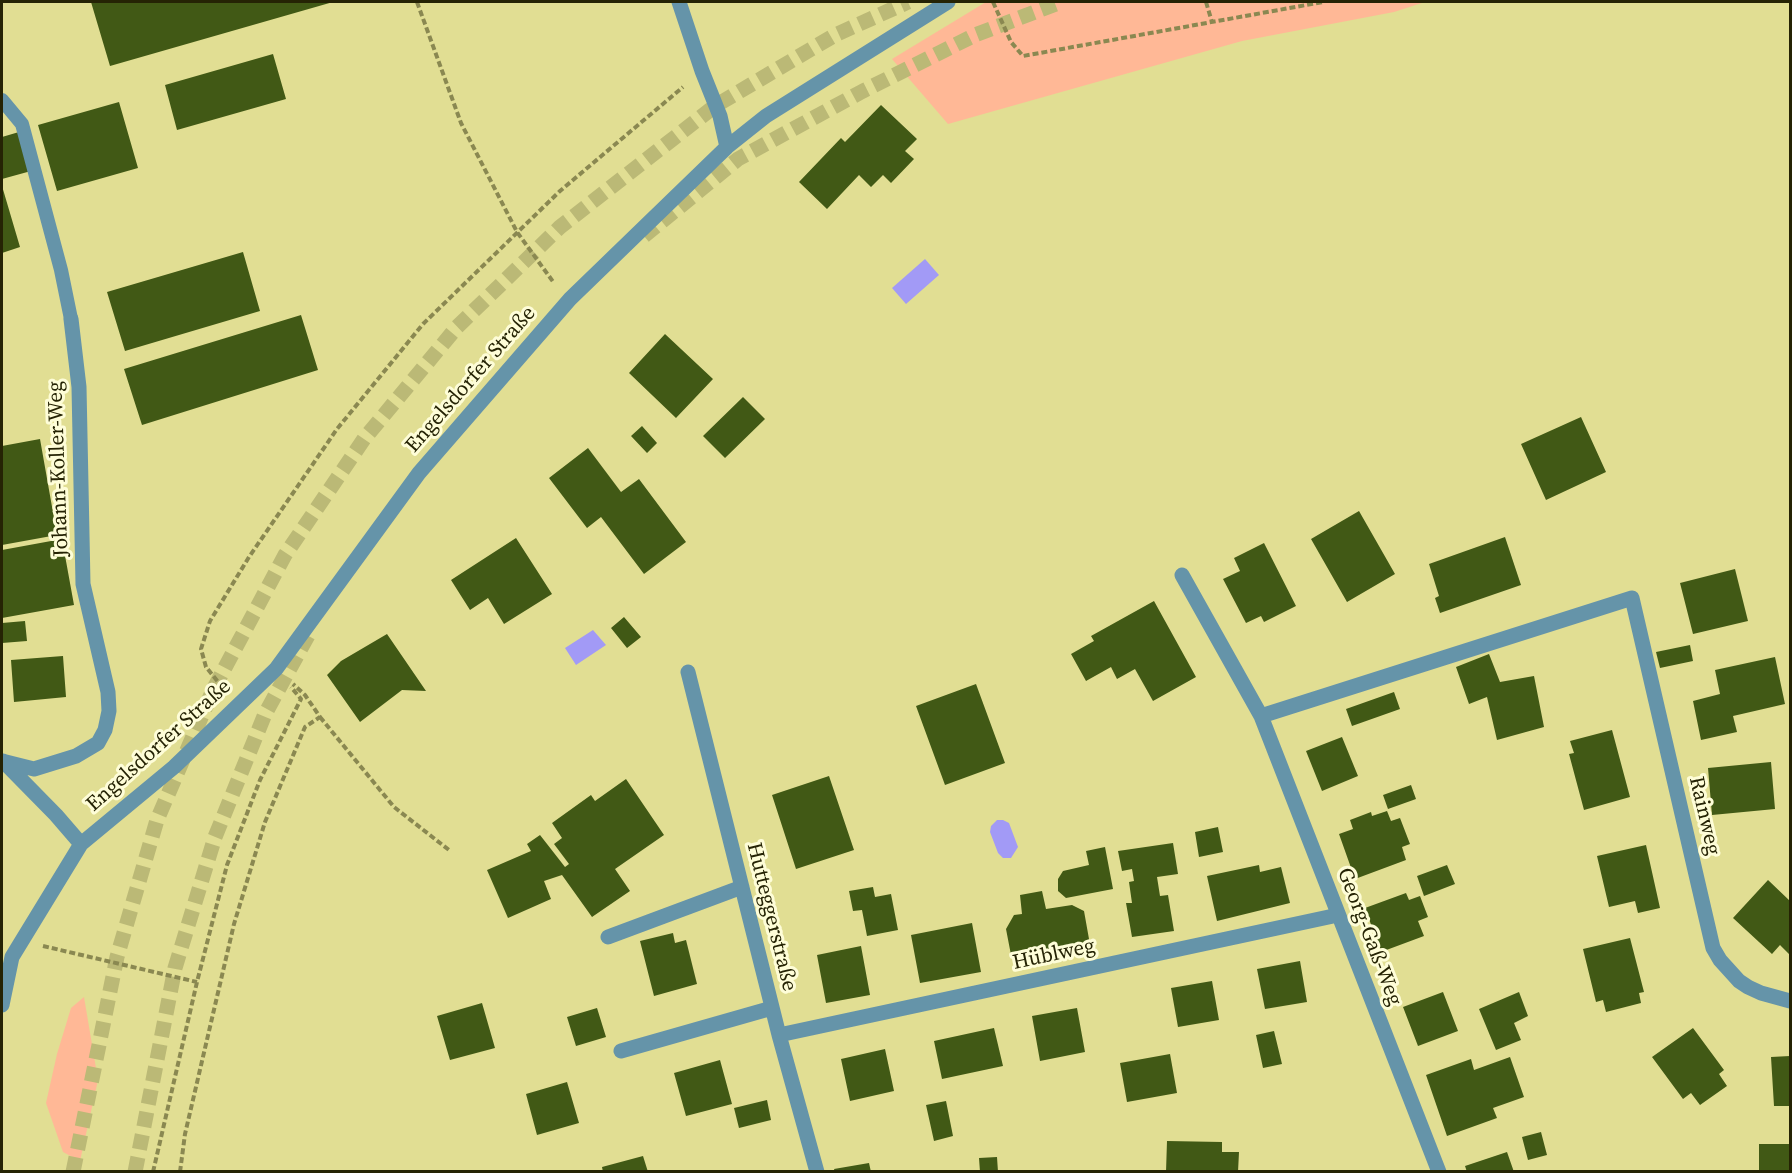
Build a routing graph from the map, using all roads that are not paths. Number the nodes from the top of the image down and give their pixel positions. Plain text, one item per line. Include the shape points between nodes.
1 (679, 2) edge
2 (948, 2) edge
3 (2, 100) edge
4 (727, 147) junction
5 (71, 319) joint
6 (1182, 575) dead end
7 (688, 672) dead end
8 (1261, 716) junction
9 (2, 761) edge
10 (81, 844) junction
11 (742, 887) junction
12 (1338, 915) junction
13 (608, 937) dead end
14 (1791, 1002) edge
15 (2, 1005) edge
16 (772, 1008) junction
17 (779, 1035) junction
18 (621, 1052) dead end
19 (817, 1172) edge
20 (1439, 1172) edge

1 - 4 street via 720,116
2 - 4 street, Engelsdorfer Straße via 766,116
3 - 5 lane, Johann-Koller-Weg via 22,124
4 - 10 street, Engelsdorfer Straße via 570,298 418,472 280,674 236,705 174,767
5 - 9 street, Johann-Koller-Weg via 79,387 83,584 109,711 98,742 76,756 34,769
6 - 8 street, Georg-Gaß-Weg
7 - 11 street, Hutteggerstraße
8 - 12 street, Georg-Gaß-Weg
8 - 14 street, Rainweg via 1632,598 1713,948 1739,981
9 - 10 street
10 - 15 street, Engelsdorfer Straße via 12,957
11 - 13 street
11 - 16 street, Hutteggerstraße
12 - 17 street, Hüblweg
12 - 20 street, Georg-Gaß-Weg
16 - 17 street, Hutteggerstraße
16 - 18 street
17 - 19 street, Hutteggerstraße

